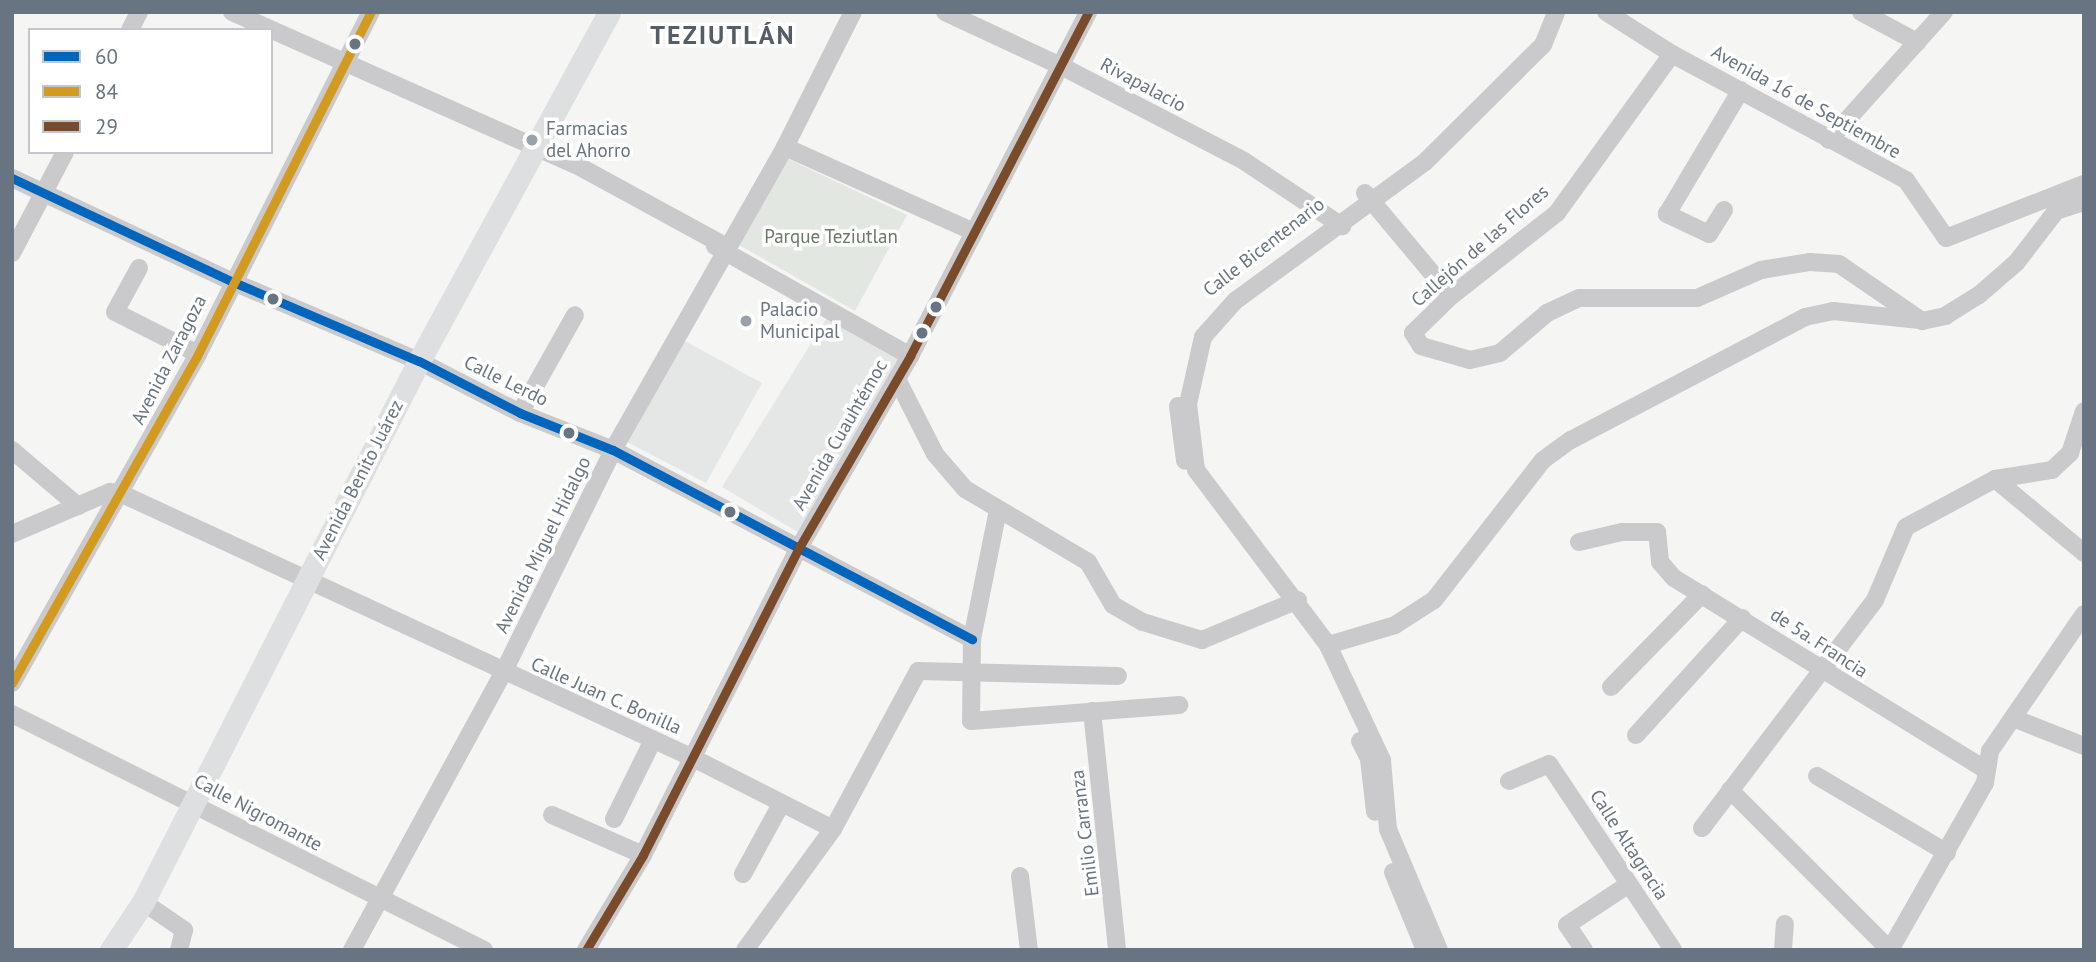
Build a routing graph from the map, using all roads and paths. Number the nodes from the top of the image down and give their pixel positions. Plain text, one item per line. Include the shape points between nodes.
1 (139, 12) edge
2 (232, 12) edge
3 (371, 12) edge
4 (609, 12) edge
5 (853, 12) edge
6 (945, 12) edge
7 (1088, 12) edge
8 (1554, 12) edge
9 (1606, 12) edge
10 (1861, 12) edge
11 (1944, 12) edge
12 (131, 28) edge
13 (268, 28) edge
14 (273, 30) edge
15 (1917, 42) junction
16 (1672, 54) junction
17 (345, 62) junction
18 (1061, 66) junction
19 (1741, 90) junction
20 (1829, 140) junction
21 (785, 147) junction
22 (537, 151) junction
23 (64, 154) edge
24 (12, 178) edge
25 (2084, 184) edge
26 (43, 194) junction
27 (1368, 196) junction
28 (2084, 202) edge
29 (1724, 210) dead end
30 (1338, 223) junction
31 (974, 232) junction
32 (725, 248) junction
33 (12, 253) edge
34 (139, 268) dead end
35 (232, 281) junction
36 (1451, 296) junction
37 (575, 315) dead end
38 (1922, 321) junction
39 (198, 354) junction
40 (910, 356) junction
41 (419, 361) junction
42 (897, 379) junction
43 (2084, 411) edge
44 (520, 413) junction
45 (12, 450) edge
46 (613, 450) junction
47 (1995, 479) junction
48 (116, 493) junction
49 (78, 506) junction
50 (998, 510) junction
51 (12, 534) edge
52 (1579, 542) dead end
53 (800, 546) junction
54 (2084, 553) edge
55 (307, 579) junction
56 (1702, 594) junction
57 (1293, 603) junction
58 (2084, 614) edge
59 (1742, 618) junction
60 (972, 639) junction
61 (1328, 645) junction
62 (1820, 671) junction
63 (503, 673) junction
64 (971, 676) junction
65 (1118, 676) dead end
66 (12, 683) edge
67 (1611, 687) dead end
68 (1179, 705) dead end
69 (1091, 711) junction
70 (12, 714) edge
71 (2013, 718) junction
72 (1636, 735) dead end
73 (653, 740) junction
74 (2084, 746) edge
75 (694, 758) junction
76 (1986, 770) junction
77 (1817, 776) dead end
78 (1509, 781) dead end
79 (1730, 790) junction
80 (191, 800) junction
81 (781, 804) junction
82 (552, 815) dead end
83 (614, 820) dead end
84 (1702, 828) dead end
85 (833, 829) junction
86 (1947, 853) junction
87 (643, 855) junction
88 (743, 874) dead end
89 (1020, 876) dead end
90 (1629, 884) junction
91 (379, 900) junction
92 (143, 902) junction
93 (1785, 925) dead end
94 (744, 948) edge
95 (111, 950) edge
96 (179, 950) edge
97 (352, 950) edge
98 (484, 950) edge
99 (586, 950) edge
100 (1029, 950) edge
101 (1117, 950) edge
102 (1425, 950) edge
103 (1438, 950) edge
104 (1584, 950) edge
105 (1673, 950) edge
106 (1783, 950) edge
107 (1891, 950) edge

1 - 12 street
2 - 13 street
3 - 17 street, Avenida Zaragoza
4 - 22 main road, Avenida Benito Juárez
5 - 21 street, Avenida Miguel Hidalgo
6 - 18 street, Rivapalacio
7 - 18 street, Avenida Cuauhtémoc
8 - 27 street, Calle Bicentenario via 1543,45 1502,89 1425,162
9 - 16 street, Avenida 16 de Septiembre
10 - 15 street
11 - 15 street
14 - 17 street
15 - 20 street
16 - 19 street, Avenida 16 de Septiembre
16 - 36 street, Callejón de las Flores via 1557,213
17 - 22 street
17 - 35 street, Avenida Zaragoza
18 - 30 street, Rivapalacio via 1244,162
18 - 31 street, Avenida Cuauhtémoc
19 - 20 street, Avenida 16 de Septiembre
19 - 29 street via 1667,214 1709,234
20 - 25 street, Avenida 16 de Septiembre via 1906,180 1946,238
21 - 31 street
21 - 32 street, Avenida Miguel Hidalgo
22 - 32 street
22 - 41 main road, Avenida Benito Juárez
23 - 26 street
24 - 26 street, Calle Lerdo
26 - 33 street
26 - 35 street, Calle Lerdo
27 - 30 street, Calle Bicentenario
27 - 36 street
28 - 38 street via 2056,211 2016,263 1979,295 1945,316
30 - 57 street, Calle Bicentenario via 1214,308 1191,345 1178,392 1178,432 1188,473
31 - 40 street, Avenida Cuauhtémoc
32 - 40 street
32 - 46 street, Avenida Miguel Hidalgo
34 - 39 street via 115,312
35 - 39 street, Avenida Zaragoza
35 - 41 street, Calle Lerdo
36 - 38 street, Callejón de las Flores via 1413,333 1421,346 1470,360 1500,353 1547,313 1579,298 1697,298 1761,270 1810,262 1839,264
37 - 44 street
38 - 61 street via 1833,311 1805,317 1571,440 1543,460 1434,600 1395,625
39 - 48 street, Avenida Zaragoza
40 - 42 street, Avenida Cuauhtémoc
41 - 44 street, Calle Lerdo
41 - 55 main road, Avenida Benito Juárez
42 - 50 street via 935,454 965,489
42 - 53 street, Avenida Cuauhtémoc
43 - 47 street via 2070,453 2052,470
44 - 46 street, Calle Lerdo
45 - 49 street
46 - 53 street, Calle Lerdo
46 - 63 street, Avenida Miguel Hidalgo
47 - 54 street
47 - 62 street via 1906,527 1875,600
48 - 49 street
48 - 55 street, Calle Juan C. Bonilla
48 - 66 street, Avenida Zaragoza
49 - 51 street
50 - 57 street via 1088,562 1113,604 1143,622 1202,640
50 - 60 street
52 - 56 street, de 5a. Francia via 1622,532 1657,532 1660,562 1674,578
53 - 60 street, Calle Lerdo
53 - 75 street, Avenida Cuauhtémoc
55 - 63 street, Calle Juan C. Bonilla
55 - 80 main road, Avenida Benito Juárez
56 - 59 street, de 5a. Francia
56 - 67 street
57 - 61 street
57 - 102 street via 1325,659 1369,758 1377,834
58 - 71 street
59 - 62 street, de 5a. Francia
59 - 72 street
60 - 64 street
61 - 103 street via 1382,760 1388,829
62 - 76 street, de 5a. Francia
62 - 79 street
63 - 73 street, Calle Juan C. Bonilla
63 - 91 street, Avenida Miguel Hidalgo
64 - 65 street
64 - 69 street via 971,721
64 - 85 street via 918,671
68 - 69 street
69 - 101 street, Emilio Carranza
70 - 80 street, Calle Nigromante
71 - 74 street
71 - 76 street via 1990,751
73 - 75 street, Calle Juan C. Bonilla
73 - 83 street
75 - 81 street, Calle Juan C. Bonilla
75 - 87 street, Avenida Cuauhtémoc
76 - 86 street via 1985,783
77 - 86 street
78 - 90 street, Calle Altagracia via 1549,764
79 - 84 street
79 - 107 street
80 - 91 street, Calle Nigromante
80 - 92 main road, Avenida Benito Juárez
81 - 85 street, Calle Juan C. Bonilla
81 - 88 street
82 - 87 street
85 - 94 street
86 - 107 street
87 - 99 street, Avenida Cuauhtémoc
89 - 100 street
90 - 104 street via 1567,925
90 - 105 street, Calle Altagracia
91 - 97 street, Avenida Miguel Hidalgo
91 - 98 street, Calle Nigromante
92 - 95 main road, Avenida Benito Juárez
92 - 96 street via 184,930
93 - 106 street

